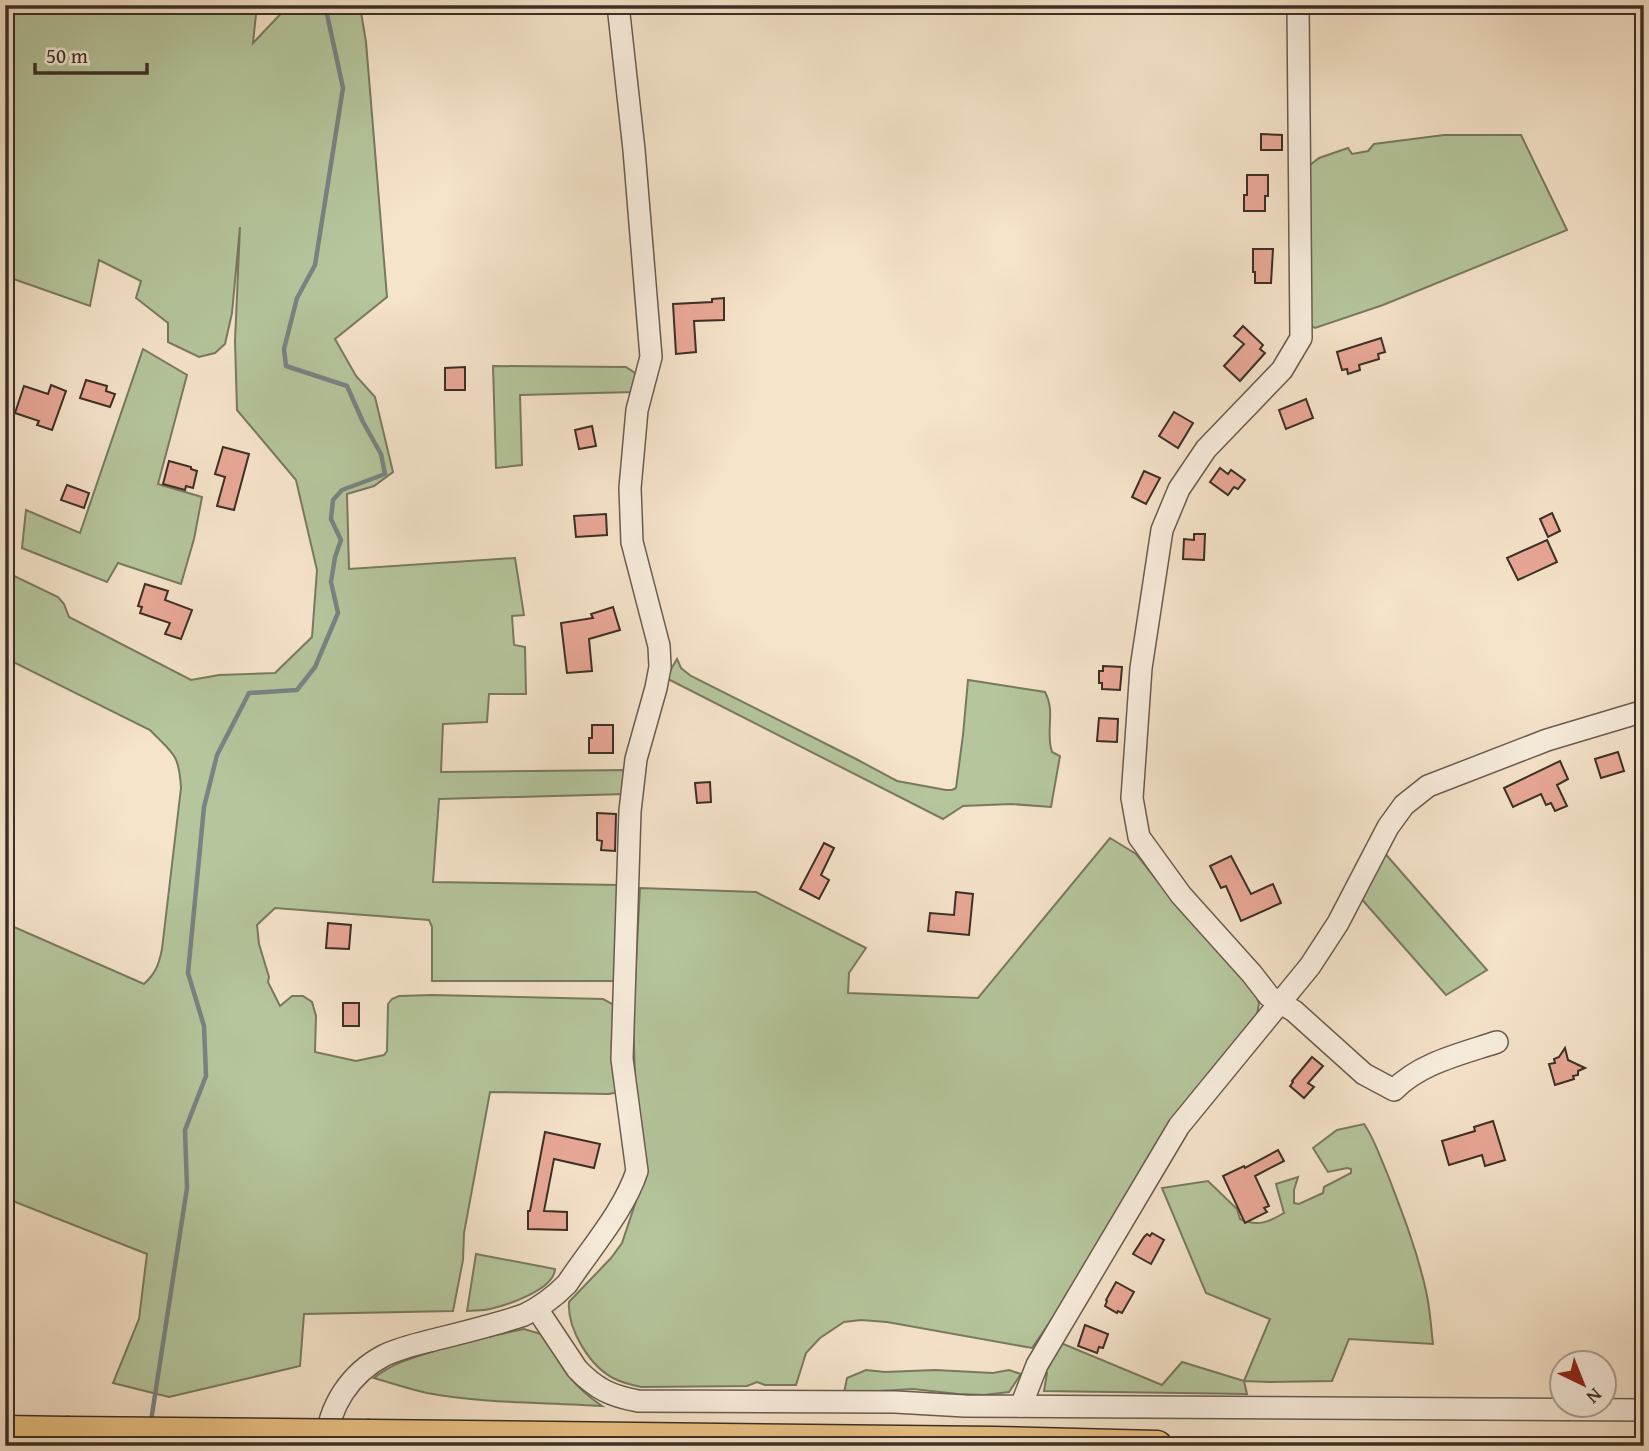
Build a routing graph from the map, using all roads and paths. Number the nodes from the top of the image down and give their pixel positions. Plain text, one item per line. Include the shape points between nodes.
1 (618, 5) edge
2 (1298, 5) edge
3 (1644, 711) edge
4 (1279, 1002) junction
5 (1497, 1042) dead end
6 (537, 1309) junction
7 (1021, 1406) junction
8 (1644, 1410) edge
9 (5, 1431) edge
10 (326, 1446) edge
11 (1157, 1446) edge

1 - 6 street via 651,356 637,410 630,488 632,542 659,646 660,667 636,759 631,811 622,1059 637,1171 611,1220 567,1284
2 - 4 street via 1301,338 1282,370 1206,449 1179,489 1162,530 1141,668 1132,798 1139,837 1181,895
3 - 4 street via 1547,740 1428,786 1404,805 1338,923
4 - 5 street via 1306,1020 1364,1074 1394,1090 1423,1069
4 - 7 street via 1179,1126 1037,1365
6 - 7 street via 577,1369 616,1397 638,1401
6 - 10 street via 398,1349 373,1362 341,1394
7 - 8 street
9 - 11 highway, bridge

